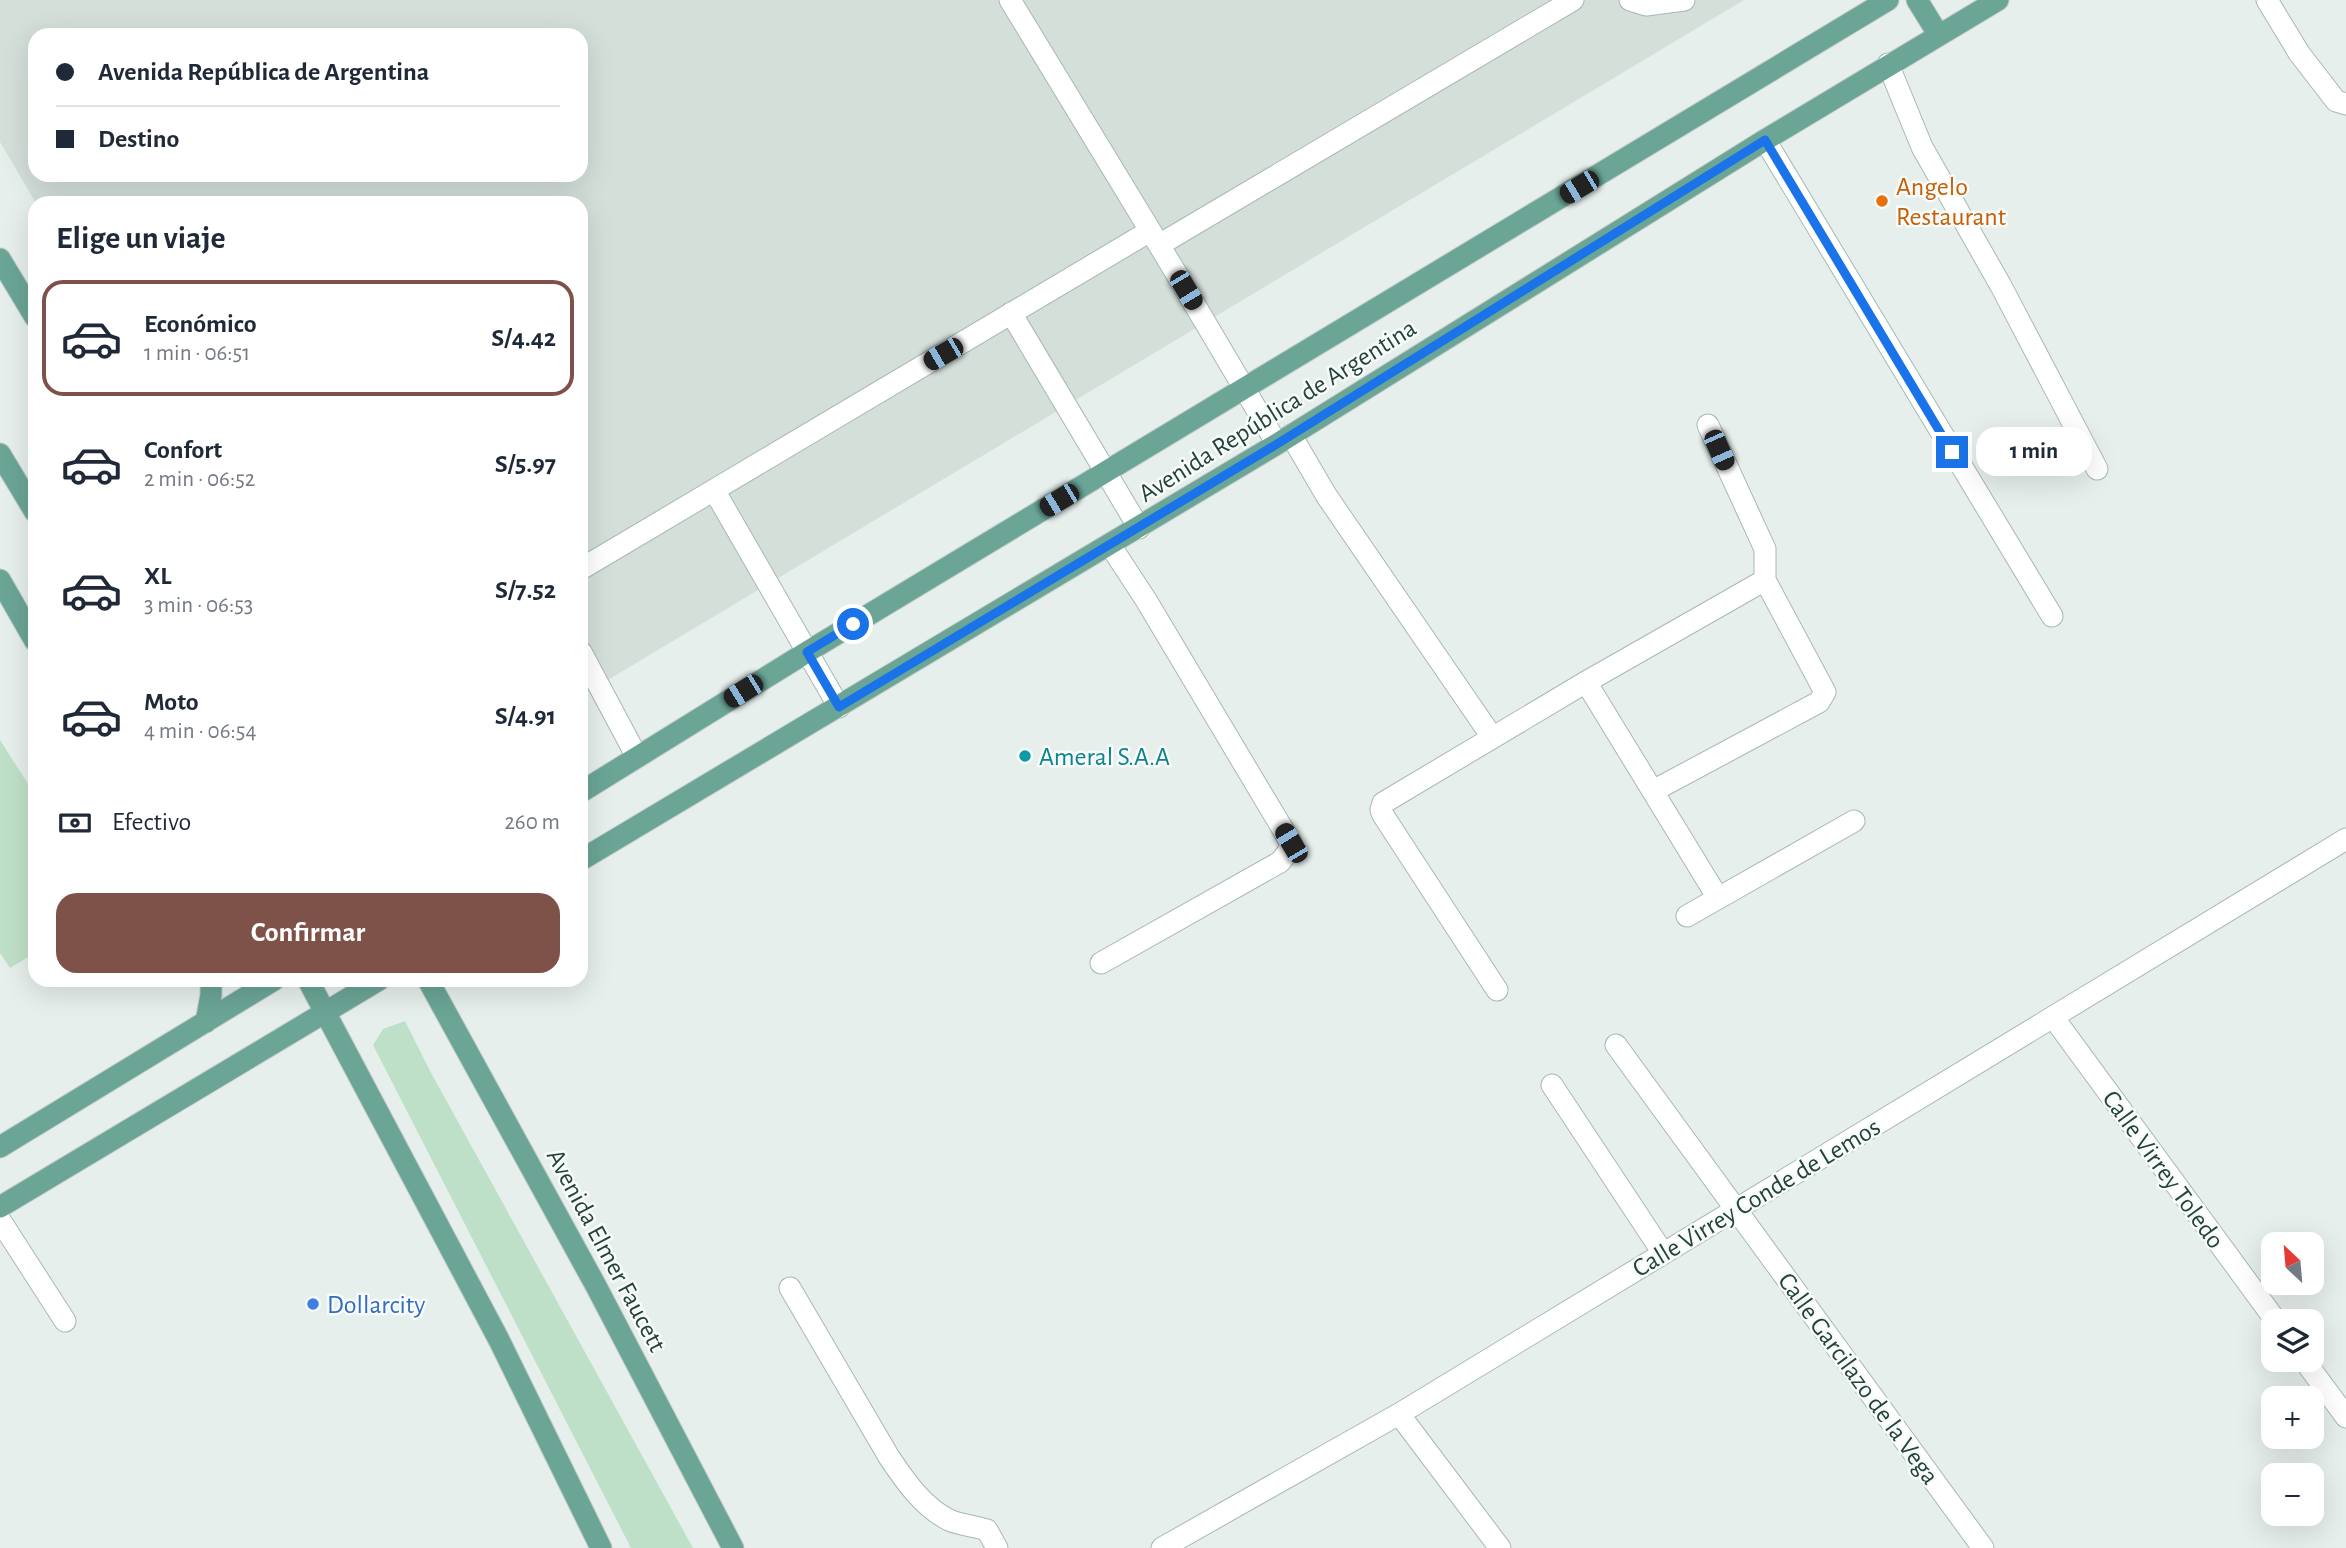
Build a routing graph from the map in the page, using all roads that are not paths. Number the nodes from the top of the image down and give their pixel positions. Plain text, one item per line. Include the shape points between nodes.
1 (1010, 0) edge
2 (1573, 0) edge
3 (1630, 0) edge
4 (1684, 0) edge
5 (1888, 0) edge
6 (1917, 0) edge
7 (1998, 0) edge
8 (2267, 0) edge
9 (1861, 7) edge
10 (1938, 34) junction
11 (1888, 64) junction
12 (2346, 104) edge
13 (1765, 140) junction
14 (1155, 238) junction
15 (0, 259) edge
16 (28, 305) edge
17 (1011, 313) junction
18 (1244, 388) junction
19 (1708, 425) dead end
20 (1284, 440) junction
21 (0, 454) edge
22 (2097, 469) dead end
23 (1105, 472) junction
24 (714, 490) junction
25 (28, 500) edge
26 (1139, 528) junction
27 (1110, 545) junction
28 (588, 565) edge
29 (0, 580) edge
30 (1765, 580) junction
31 (2052, 616) dead end
32 (28, 629) edge
33 (807, 652) junction
34 (588, 666) edge
35 (1586, 682) junction
36 (839, 707) junction
37 (1492, 737) junction
38 (636, 757) junction
39 (588, 788) edge
40 (1653, 791) junction
41 (1854, 821) dead end
42 (2345, 840) edge
43 (588, 856) edge
44 (1718, 898) junction
45 (1687, 916) dead end
46 (1101, 963) dead end
47 (211, 987) edge
48 (263, 987) edge
49 (311, 987) edge
50 (367, 987) edge
51 (432, 987) edge
52 (1497, 989) dead end
53 (325, 1012) junction
54 (2053, 1017) junction
55 (206, 1022) junction
56 (1616, 1045) dead end
57 (1552, 1085) dead end
58 (0, 1147) edge
59 (0, 1207) edge
60 (1735, 1209) junction
61 (0, 1220) edge
62 (1662, 1253) junction
63 (790, 1288) dead end
64 (2267, 1309) edge
65 (65, 1321) dead end
66 (2313, 1372) edge
67 (1399, 1414) junction
68 (2346, 1416) edge
69 (601, 1548) edge
70 (733, 1548) edge
71 (997, 1548) edge
72 (1162, 1548) edge
73 (1500, 1548) edge
74 (1983, 1548) edge

1 - 14 street
2 - 14 street
3 - 4 street via 1646,5
5 - 9 main road, Avenida República de Argentina
6 - 10 main road
7 - 10 main road, Avenida República de Argentina
8 - 12 street via 2336,102
9 - 18 main road, Avenida República de Argentina
10 - 11 main road, Avenida República de Argentina
11 - 13 main road, Avenida República de Argentina
11 - 22 street via 1922,147
13 - 20 main road, Avenida República de Argentina
13 - 31 street
14 - 17 street
14 - 18 street
15 - 16 main road
17 - 23 street
17 - 24 street
18 - 20 street
18 - 23 main road, Avenida República de Argentina
19 - 30 street via 1765,550
20 - 26 main road, Avenida República de Argentina
20 - 37 street
21 - 25 main road
23 - 26 street
23 - 33 main road, Avenida República de Argentina
24 - 28 street
24 - 33 street
26 - 27 main road, Avenida República de Argentina
27 - 36 main road, Avenida República de Argentina
27 - 46 street via 1291,843 1280,862
29 - 32 main road
30 - 35 street
30 - 40 street via 1824,697
33 - 36 street
33 - 38 main road, Avenida República de Argentina
34 - 38 street
35 - 37 street
35 - 40 street
36 - 43 main road, Avenida República de Argentina
37 - 52 street via 1383,803 1381,810
38 - 39 main road, Avenida República de Argentina
40 - 44 street
41 - 44 street
42 - 54 street, Calle Virrey Conde de Lemos
44 - 45 street
47 - 55 main road
48 - 55 main road
49 - 53 main road
50 - 53 main road
51 - 70 main road, Avenida Elmer Faucett
53 - 59 main road
53 - 69 main road via 499,1340
54 - 60 street, Calle Virrey Conde de Lemos
54 - 64 street, Calle Virrey Toledo
55 - 58 main road
56 - 60 street, Calle Garcilazo de la Vega
57 - 62 street
60 - 62 street, Calle Virrey Conde de Lemos
60 - 74 street, Calle Garcilazo de la Vega
61 - 65 street
62 - 67 street, Calle Virrey Conde de Lemos
63 - 71 street via 906,1483 950,1520 987,1530
66 - 68 street
67 - 72 street, Calle Virrey Conde de Lemos
67 - 73 street

